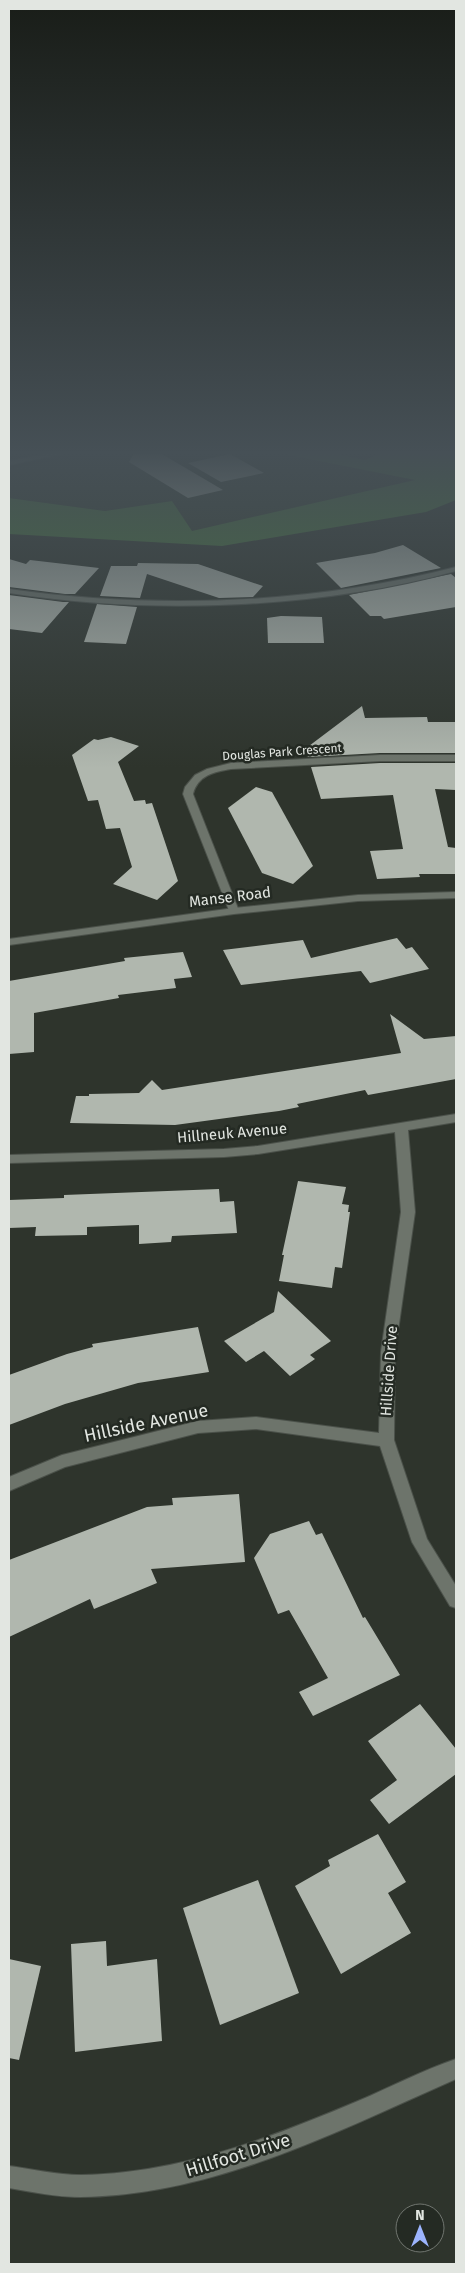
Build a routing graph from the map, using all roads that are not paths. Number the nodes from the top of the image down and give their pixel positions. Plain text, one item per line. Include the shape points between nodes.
1 (456, 569) edge
2 (9, 591) edge
3 (456, 758) edge
4 (456, 895) edge
5 (234, 911) junction
6 (9, 942) edge
7 (456, 1118) edge
8 (401, 1126) junction
9 (9, 1159) edge
10 (386, 1440) junction
11 (9, 1484) edge
12 (456, 1601) edge
13 (456, 2069) edge
14 (9, 2177) edge

1 - 2 street via 367,588 242,600 141,604
3 - 5 street, Douglas Park Crescent via 380,758 231,766 196,776 188,794
4 - 5 street, Manse Road via 367,897
5 - 6 street, Manse Road
7 - 8 street, Hillneuk Avenue
8 - 9 street, Hillneuk Avenue via 224,1153
8 - 10 street, Hillside Drive via 408,1212 388,1352
10 - 11 street, Hillside Avenue via 256,1423 198,1427 62,1461
10 - 12 street, Hillside Drive via 420,1542
13 - 14 street, Hillfoot Drive via 273,2148 147,2181 79,2186

